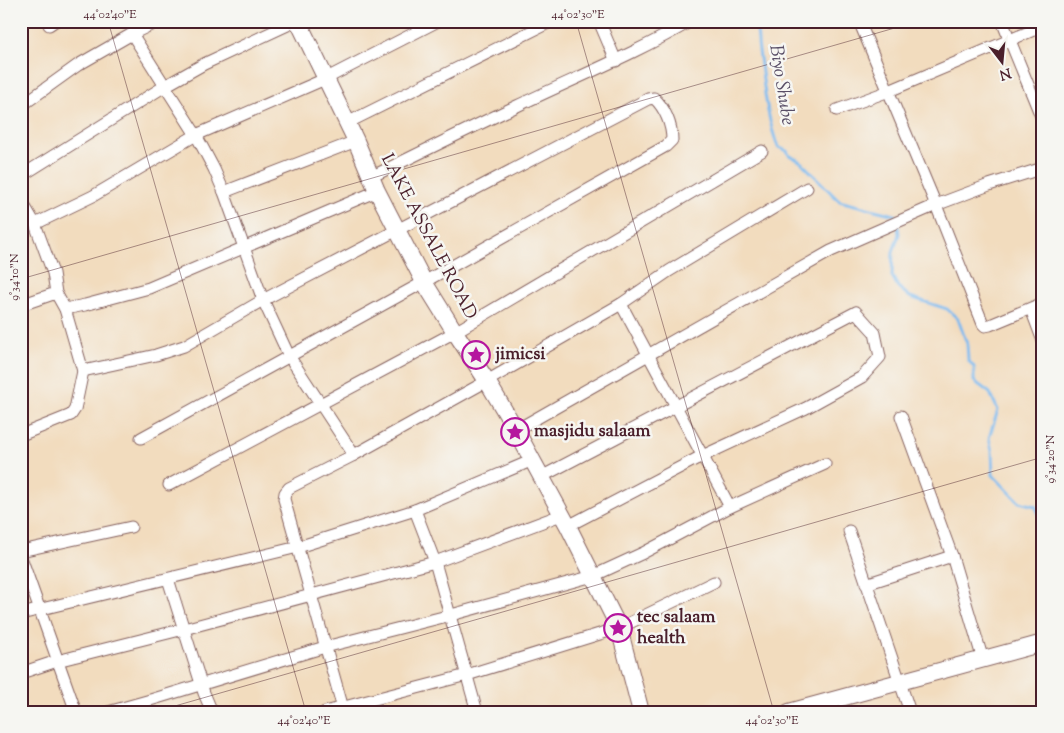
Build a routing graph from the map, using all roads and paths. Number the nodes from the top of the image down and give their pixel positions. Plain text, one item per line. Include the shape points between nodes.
1 (159, 21) edge
2 (297, 21) edge
3 (438, 21) edge
4 (552, 21) edge
5 (599, 21) edge
6 (691, 21) edge
7 (859, 21) edge
8 (1002, 21) edge
9 (1043, 26) edge
10 (132, 34) junction
11 (1009, 40) junction
12 (616, 61) junction
13 (325, 79) junction
14 (165, 86) junction
15 (889, 91) junction
16 (21, 106) edge
17 (837, 110) dead end
18 (1043, 121) edge
19 (347, 123) junction
20 (196, 135) junction
21 (356, 140) junction
22 (762, 151) dead end
23 (1043, 168) edge
24 (21, 176) edge
25 (374, 184) junction
26 (807, 188) dead end
27 (224, 192) junction
28 (936, 205) junction
29 (23, 208) edge
30 (35, 224) junction
31 (397, 230) junction
32 (244, 247) junction
33 (424, 282) junction
34 (56, 293) junction
35 (263, 300) junction
36 (1043, 303) edge
37 (620, 304) junction
38 (21, 305) edge
39 (66, 308) junction
40 (1031, 309) junction
41 (454, 332) junction
42 (1043, 341) edge
43 (289, 356) junction
44 (648, 356) junction
45 (83, 371) junction
46 (488, 381) junction
47 (320, 404) junction
48 (676, 406) junction
49 (901, 416) dead end
50 (516, 430) junction
51 (21, 436) edge
52 (141, 438) dead end
53 (354, 455) junction
54 (703, 456) junction
55 (532, 460) junction
56 (825, 464) dead end
57 (541, 477) junction
58 (169, 485) dead end
59 (730, 507) junction
60 (416, 510) junction
61 (564, 521) junction
62 (131, 527) dead end
63 (849, 531) dead end
64 (298, 547) junction
65 (21, 551) edge
66 (952, 556) junction
67 (21, 557) edge
68 (435, 562) junction
69 (592, 576) junction
70 (168, 579) junction
71 (714, 582) dead end
72 (866, 584) junction
73 (310, 595) junction
74 (40, 609) junction
75 (21, 614) edge
76 (451, 615) junction
77 (619, 628) junction
78 (184, 629) junction
79 (1043, 643) edge
80 (325, 647) junction
81 (983, 660) junction
82 (57, 661) junction
83 (21, 673) edge
84 (467, 675) junction
85 (900, 683) junction
86 (202, 685) junction
87 (344, 709) edge
88 (76, 712) edge
89 (108, 712) edge
90 (212, 712) edge
91 (325, 712) edge
92 (477, 712) edge
93 (642, 712) edge
94 (789, 712) edge
95 (910, 712) edge

1 - 10 street
2 - 13 street, LAKE ASSALE ROAD
2 - 14 street via 204,64
3 - 13 street
4 - 19 street
5 - 12 street
6 - 12 street
7 - 15 street
8 - 11 street
9 - 11 street
10 - 14 street
10 - 16 street via 78,65
11 - 15 street
11 - 18 street
12 - 25 street via 518,105
13 - 19 street, LAKE ASSALE ROAD
13 - 20 street
14 - 20 street
14 - 24 street
15 - 17 street
15 - 28 street
19 - 21 street, LAKE ASSALE ROAD
20 - 27 street
20 - 30 street via 93,196
21 - 25 street, LAKE ASSALE ROAD
21 - 27 street
22 - 41 street
23 - 28 street
25 - 31 street, LAKE ASSALE ROAD
25 - 32 street
26 - 37 street
27 - 32 street
28 - 40 street via 983,324 990,325
28 - 44 street via 831,252
29 - 30 street
30 - 34 street
31 - 33 street, LAKE ASSALE ROAD
31 - 33 street via 648,99 654,98 660,104 672,130 672,140 666,146
31 - 35 street
32 - 35 street
32 - 39 street via 150,288
33 - 41 street, LAKE ASSALE ROAD
33 - 43 street
34 - 38 street
34 - 39 street
35 - 43 street
35 - 45 street via 184,346
36 - 40 street
37 - 44 street
37 - 46 street
39 - 45 street
40 - 42 street
41 - 46 street, LAKE ASSALE ROAD
41 - 47 street
43 - 47 street
43 - 52 street
44 - 48 street
44 - 50 street
45 - 51 street via 71,415
46 - 50 street, LAKE ASSALE ROAD
46 - 53 street
47 - 53 street
47 - 58 street
48 - 54 street
48 - 54 street via 856,312 875,333 880,357 862,377 806,408
48 - 57 street
49 - 66 street
50 - 55 street, LAKE ASSALE ROAD
53 - 64 street via 285,493
54 - 59 street
54 - 61 street
55 - 57 street, LAKE ASSALE ROAD
55 - 60 street
56 - 59 street
57 - 61 street, LAKE ASSALE ROAD
59 - 69 street
60 - 64 street
60 - 68 street
61 - 68 street
61 - 69 street, LAKE ASSALE ROAD
62 - 65 street
63 - 72 street
64 - 70 street
64 - 73 street
66 - 72 street
66 - 81 street
67 - 74 street
68 - 73 street
68 - 76 street
69 - 76 street
69 - 77 street, LAKE ASSALE ROAD
70 - 74 street
70 - 78 street
71 - 77 street
72 - 85 street
73 - 78 street
73 - 80 street
74 - 75 street
74 - 82 street
76 - 80 street
76 - 84 street
77 - 84 street
77 - 93 street, LAKE ASSALE ROAD
78 - 82 street
78 - 86 street
79 - 81 street
80 - 86 street
80 - 87 street
81 - 85 street
82 - 83 street
82 - 88 street
84 - 87 street
84 - 92 street
85 - 94 street
85 - 95 street
86 - 89 street
86 - 90 street
87 - 91 street

